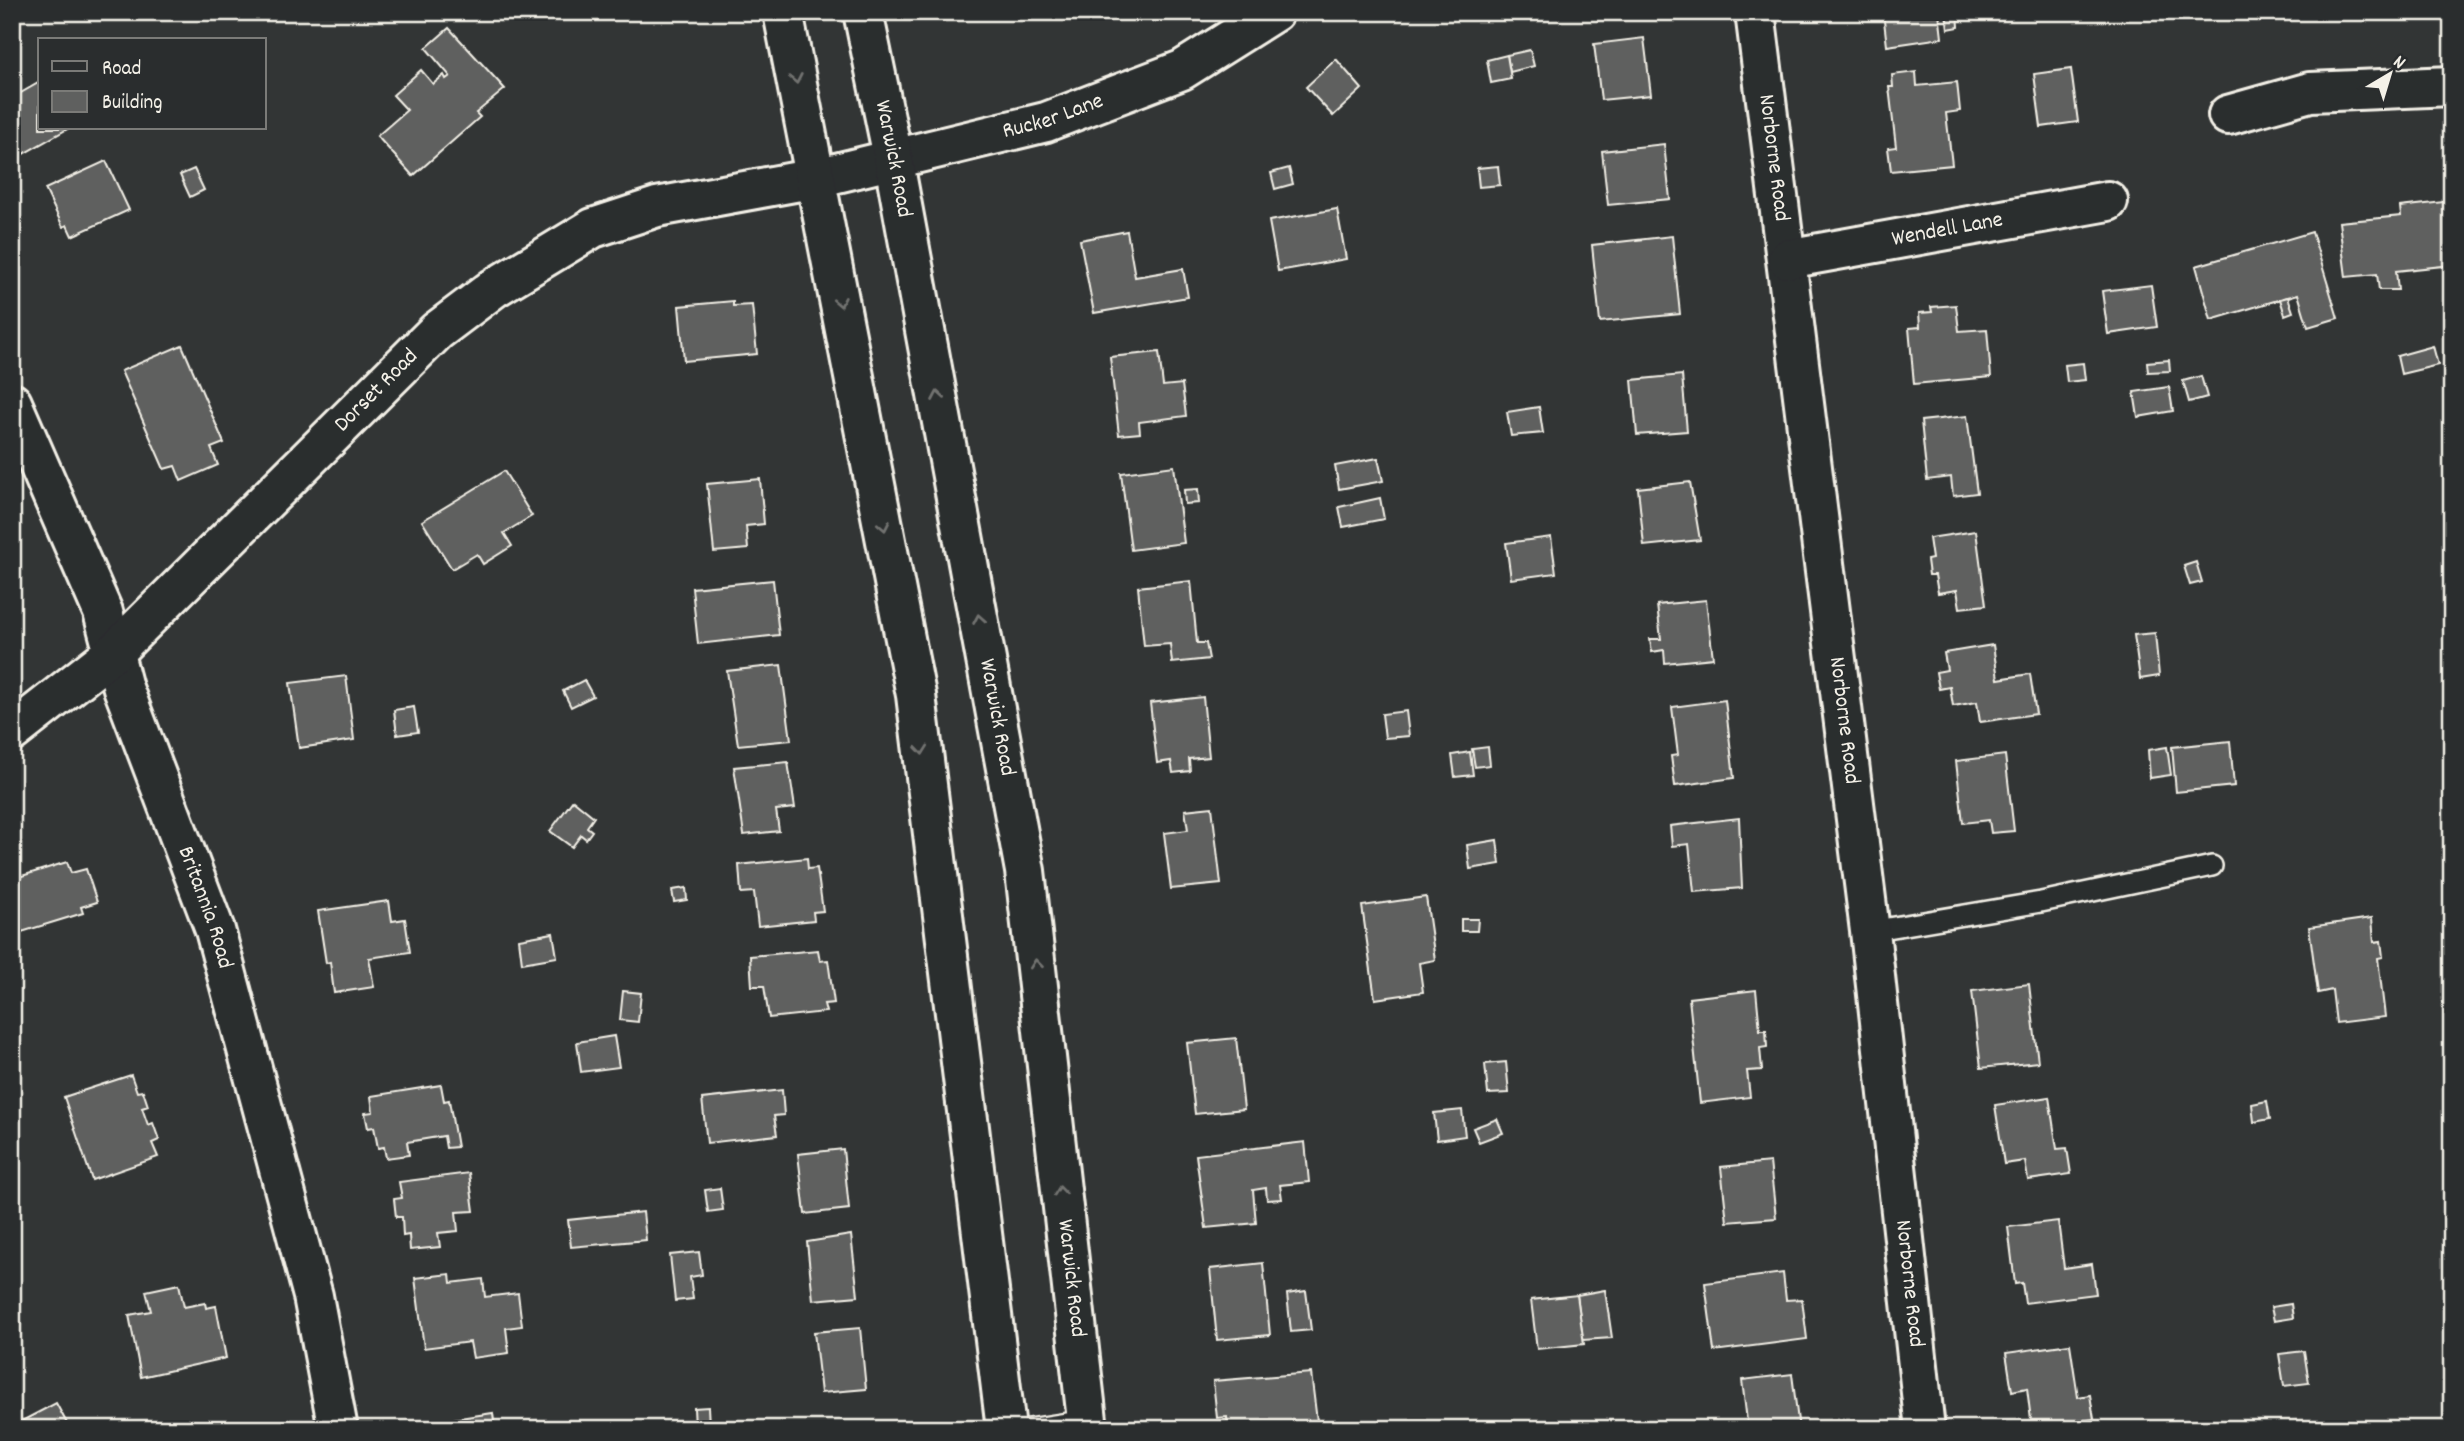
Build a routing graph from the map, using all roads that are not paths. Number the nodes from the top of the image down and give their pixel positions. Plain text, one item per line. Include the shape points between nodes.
1 (783, 12) edge
2 (863, 12) edge
3 (1274, 12) edge
4 (1755, 12) edge
5 (2452, 86) edge
6 (2228, 115) dead end
7 (894, 157) junction
8 (816, 178) junction
9 (2108, 201) dead end
10 (1787, 259) junction
11 (12, 403) edge
12 (114, 652) junction
13 (12, 732) edge
14 (2212, 866) dead end
15 (1870, 931) junction
16 (1087, 1424) edge
17 (338, 1429) edge
18 (1006, 1429) edge
19 (1029, 1429) edge
20 (1925, 1429) edge

1 -> 8 street
2 - 7 street, Warwick Road
3 - 7 street, Rucker Lane via 1182,70 1046,122
4 - 10 street, Norborne Road
5 - 6 street via 2310,92
7 - 8 street, Rucker Lane
16 -> 7 street, Warwick Road via 1026,871
8 - 12 street, Dorset Road via 657,207 593,228 494,288 437,331
8 -> 18 street via 916,695
9 - 10 street, Wendell Lane
10 - 15 street, Norborne Road
11 - 12 street, Britannia Road via 103,612
12 - 13 street, Dorset Road
12 - 17 street, Britannia Road via 123,688 215,930 313,1296
14 - 15 lane
15 - 20 street, Norborne Road
16 - 19 lane

